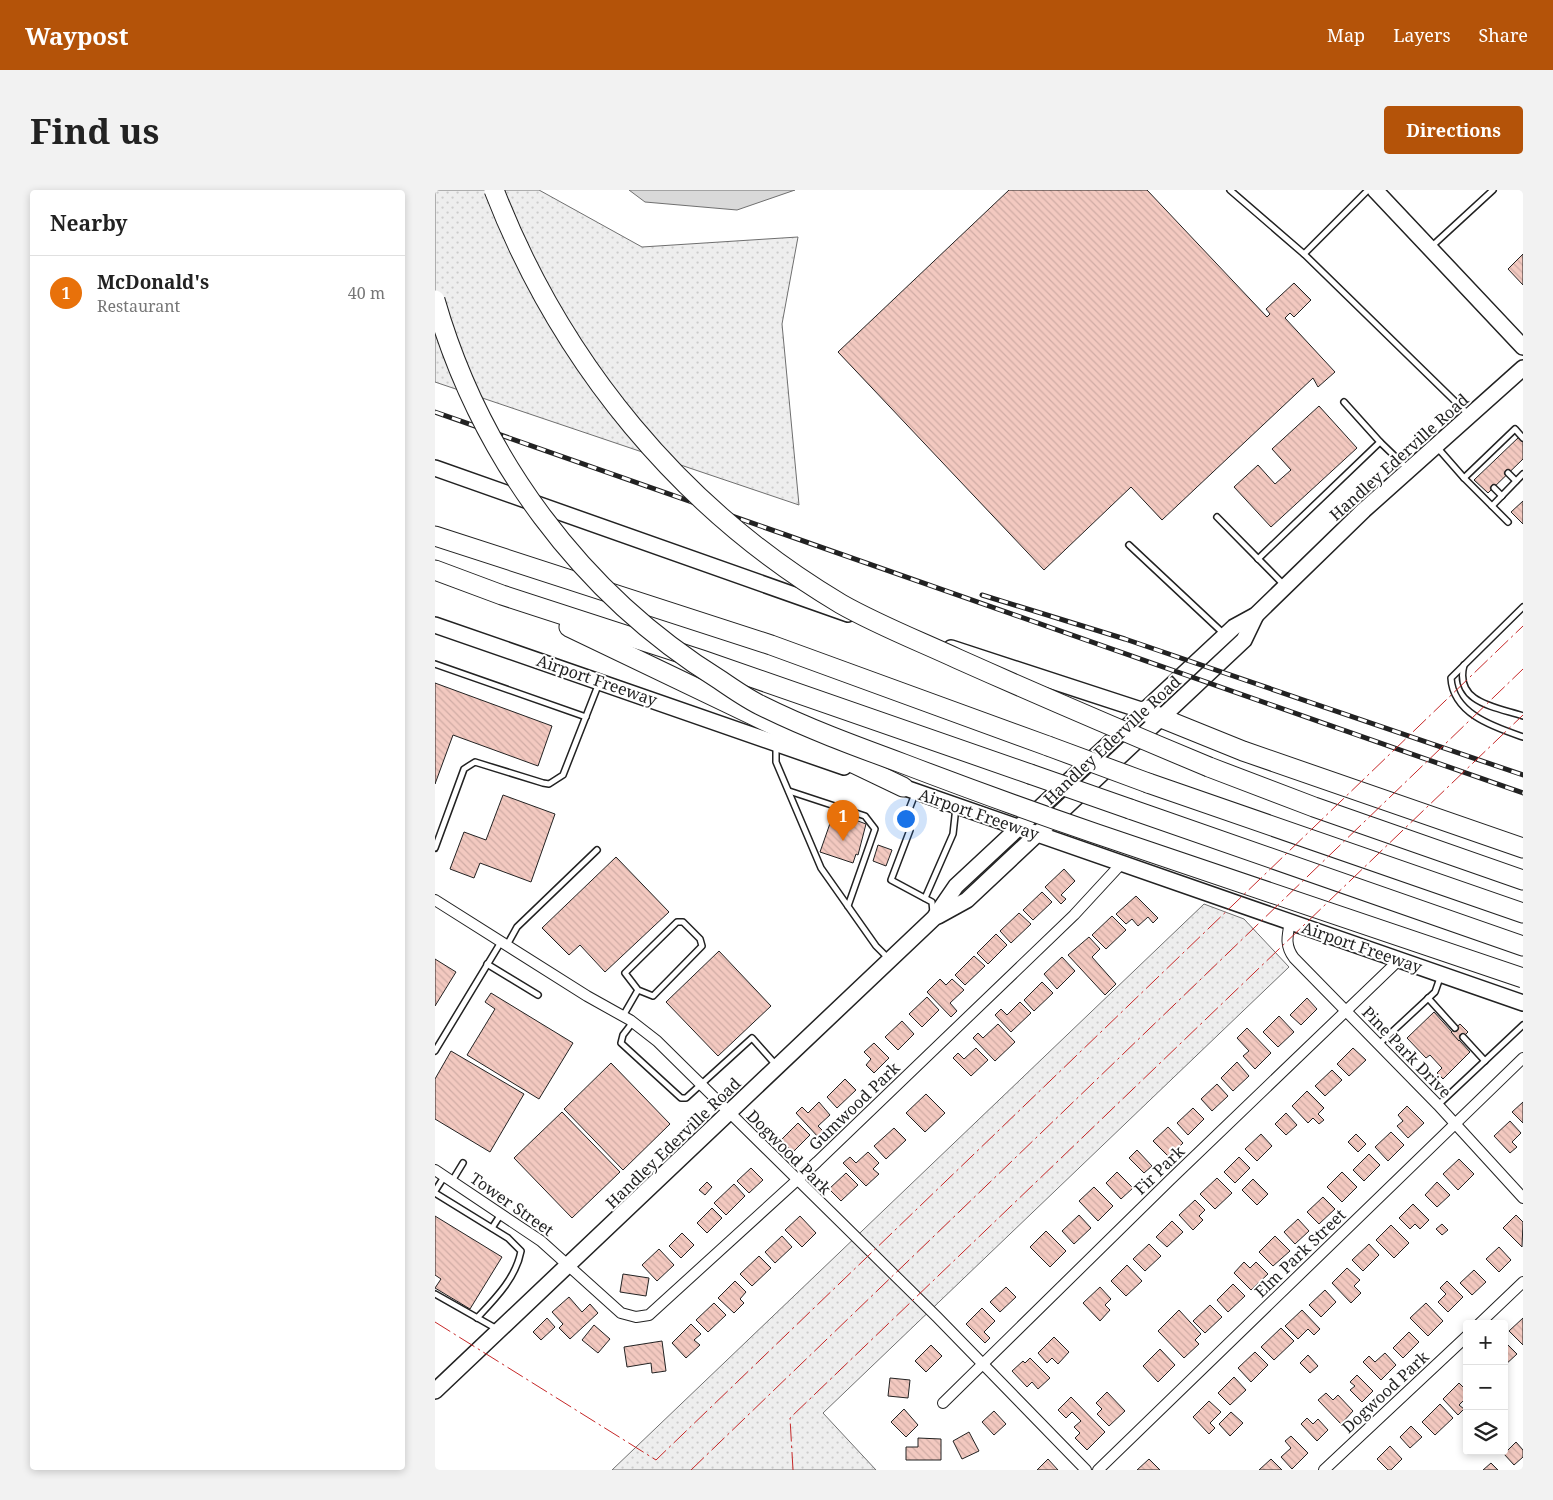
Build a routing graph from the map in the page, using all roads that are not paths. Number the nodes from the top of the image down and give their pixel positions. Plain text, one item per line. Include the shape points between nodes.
1 (494, 190) edge
2 (1230, 190) edge
3 (1493, 190) edge
4 (1375, 191) edge
5 (1430, 248) junction
6 (1304, 254) junction
7 (435, 300) edge
8 (1523, 347) edge
9 (1523, 368) edge
10 (1343, 402) dead end
11 (1469, 416) junction
12 (1523, 438) edge
13 (1505, 439) junction
14 (1381, 442) junction
15 (1511, 445) dead end
16 (1436, 446) junction
17 (1489, 454) junction
18 (1495, 460) dead end
19 (435, 468) edge
20 (1475, 468) junction
21 (1409, 470) junction
22 (1508, 473) dead end
23 (1480, 474) dead end
24 (1523, 474) edge
25 (1465, 478) junction
26 (1516, 481) junction
27 (1493, 488) dead end
28 (1502, 496) junction
29 (1492, 506) junction
30 (1217, 517) dead end
31 (1508, 522) dead end
32 (435, 529) edge
33 (435, 536) edge
34 (1129, 545) dead end
35 (487, 554) junction
36 (1258, 558) junction
37 (435, 570) edge
38 (1285, 586) junction
39 (502, 595) junction
40 (1523, 608) edge
41 (1256, 615) junction
42 (435, 625) edge
43 (1225, 635) junction
44 (1464, 662) junction
45 (435, 664) edge
46 (600, 681) junction
47 (1152, 715) junction
48 (1523, 716) edge
49 (586, 717) junction
50 (1523, 737) edge
51 (776, 743) junction
52 (909, 790) junction
53 (789, 791) junction
54 (956, 806) junction
55 (1019, 828) junction
56 (1037, 834) junction
57 (435, 848) edge
58 (1523, 848) edge
59 (597, 850) dead end
60 (1122, 863) junction
61 (1523, 880) edge
62 (925, 898) junction
63 (435, 900) edge
64 (847, 906) junction
65 (1523, 913) edge
66 (934, 918) junction
67 (1290, 922) junction
68 (504, 944) junction
69 (1523, 946) edge
70 (890, 960) junction
71 (1399, 960) junction
72 (487, 964) junction
73 (1441, 975) junction
74 (1523, 978) edge
75 (638, 990) junction
76 (538, 995) dead end
77 (1427, 998) junction
78 (1523, 1003) edge
79 (1347, 1012) junction
80 (623, 1016) junction
81 (633, 1022) junction
82 (1523, 1025) edge
83 (1455, 1028) dead end
84 (1463, 1036) dead end
85 (1379, 1044) junction
86 (435, 1051) edge
87 (1523, 1058) edge
88 (1485, 1061) junction
89 (778, 1067) junction
90 (701, 1085) junction
91 (1438, 1105) junction
92 (729, 1114) junction
93 (1455, 1124) junction
94 (463, 1163) dead end
95 (435, 1170) edge
96 (448, 1179) junction
97 (797, 1181) junction
98 (435, 1192) edge
99 (1523, 1198) edge
100 (501, 1214) junction
101 (492, 1228) junction
102 (569, 1266) junction
103 (1523, 1282) edge
104 (435, 1294) edge
105 (477, 1318) junction
106 (1483, 1320) edge
107 (500, 1331) junction
108 (1463, 1340) edge
109 (983, 1364) junction
110 (435, 1391) edge
111 (943, 1403) dead end
112 (1086, 1470) edge
113 (1098, 1470) edge
114 (1324, 1470) edge

1 - 61 highway, bridge via 538,288 574,349 634,430 679,478 756,546 813,586 873,621 1209,767
2 - 6 lane
3 - 5 lane
4 - 5 main road
4 - 6 lane
5 - 8 main road
6 - 11 lane
7 - 74 highway, bridge via 463,381 485,428 515,478 559,538 629,614 675,651 716,678 758,704 828,736 1011,804
9 - 11 main road, Handley Ederville Road
10 - 14 lane
11 - 16 main road, Handley Ederville Road
12 - 13 lane via 1515,429
13 - 15 lane
13 - 17 lane
14 - 21 lane
14 - 36 lane
16 - 21 main road, Handley Ederville Road
16 - 25 lane
17 - 18 lane
17 - 20 lane
19 - 47 main road via 828,607
20 - 23 lane
20 - 25 lane
21 - 38 main road, Handley Ederville Road
22 - 26 lane
24 - 26 lane
25 - 29 lane
26 - 28 lane
27 - 28 lane
28 - 29 lane
29 - 31 lane
30 - 36 lane
32 - 35 highway
33 - 35 highway
34 - 43 lane
35 - 65 highway, bridge via 771,645 1148,783
36 - 38 lane
37 - 39 highway
38 - 41 main road, Handley Ederville Road
39 - 52 highway
39 - 69 highway, bridge via 702,660
40 - 44 lane
41 - 43 main road, Handley Ederville Road
41 - 47 main road, Handley Ederville Road via 1244,640
42 - 46 main road, Airport Freeway
43 - 47 main road, Handley Ederville Road
44 - 48 lane via 1461,678 1466,692 1475,700
44 - 50 lane via 1451,678 1455,697 1486,724
45 - 49 lane
46 - 49 lane
46 - 51 main road, Airport Freeway
47 - 55 main road, Handley Ederville Road
47 - 56 main road, Handley Ederville Road
47 - 58 highway via 1243,751
49 - 57 lane via 563,775 549,784 475,762 467,766
51 - 52 main road, Airport Freeway
51 - 53 lane via 776,762
52 - 54 main road, Airport Freeway
52 - 62 lane via 906,817 910,830 891,880
53 - 64 lane via 821,868
53 - 64 lane via 865,816 875,829
54 - 55 main road, Airport Freeway
54 - 62 lane via 953,834
55 - 56 main road, Airport Freeway
55 - 66 main road, Handley Ederville Road via 956,886
56 - 60 main road, Airport Freeway
56 - 66 main road, Handley Ederville Road via 967,900
59 - 68 lane via 517,927
60 - 67 main road, Airport Freeway
60 - 97 street, Gumwood Park via 1074,915
62 - 66 lane via 932,902
63 - 68 street, Dogwood Park
64 - 70 lane
66 - 70 main road, Handley Ederville Road
67 - 71 main road, Airport Freeway
67 - 79 street, Pine Park Drive via 1286,940 1289,952
68 - 72 lane
68 - 80 street, Dogwood Park
70 - 89 main road, Handley Ederville Road
71 - 73 main road, Airport Freeway
71 - 79 street, Fir Park
72 - 76 lane
72 - 86 lane
73 - 77 lane via 1435,992
73 - 78 main road, Airport Freeway
75 - 75 lane via 625,973 677,922 683,922 700,939 702,946 653,996
75 - 80 lane
77 - 83 lane
77 - 85 lane
79 - 85 street, Pine Park Drive
79 - 109 street, Fir Park
80 - 81 street, Dogwood Park
81 - 90 street, Dogwood Park
81 - 90 lane via 621,1043 681,1098 686,1098
82 - 88 lane
84 - 88 lane
85 - 91 street, Pine Park Drive
87 - 93 street, Elm Park Street
88 - 91 lane
89 - 90 lane via 752,1038
89 - 92 main road, Handley Ederville Road
90 - 92 street, Dogwood Park
91 - 93 street, Pine Park Drive
92 - 97 street, Dogwood Park
92 - 102 main road, Handley Ederville Road
93 - 99 street, Pine Park Drive
93 - 113 street, Elm Park Street
94 - 96 lane
95 - 96 street, Tower Street
96 - 98 lane
96 - 100 street, Tower Street
97 - 102 street, Gumwood Park via 649,1315 636,1317 621,1313
97 - 109 street, Dogwood Park
98 - 101 lane
100 - 101 lane
100 - 102 street, Tower Street via 541,1241
101 - 105 lane via 521,1251 501,1293
102 - 107 main road, Handley Ederville Road
103 - 106 street
104 - 105 lane
105 - 107 lane
107 - 110 main road, Handley Ederville Road
108 - 114 street, Dogwood Park
109 - 111 street, Fir Park
109 - 112 street, Dogwood Park

